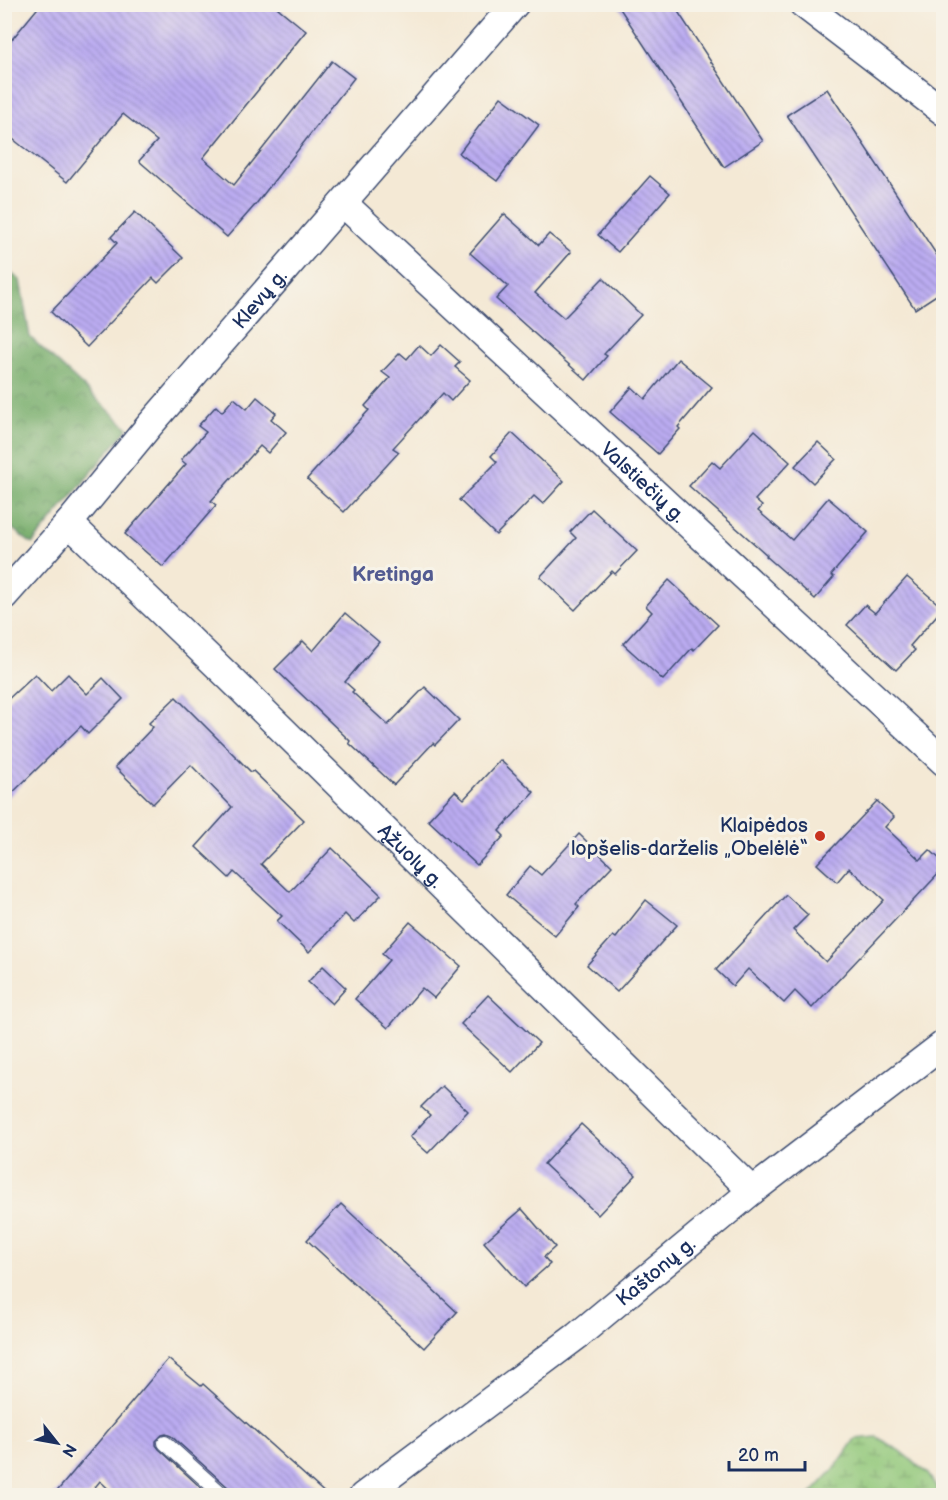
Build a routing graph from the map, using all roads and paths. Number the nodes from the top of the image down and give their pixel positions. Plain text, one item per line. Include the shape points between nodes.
1 (515, 4) edge
2 (803, 4) edge
3 (944, 112) edge
4 (342, 203) junction
5 (69, 523) junction
6 (4, 596) edge
7 (944, 762) edge
8 (944, 1044) edge
9 (752, 1191) junction
10 (165, 1443) dead end
11 (224, 1496) edge
12 (363, 1496) edge

1 - 4 street, Klevų g.
2 - 3 street
4 - 5 street, Klevų g.
4 - 7 street, Valstiečių g.
5 - 6 street, Klevų g.
5 - 9 street, Ąžuolų g.
8 - 9 street, Kaštonų g.
9 - 12 street, Kaštonų g. via 577,1336
10 - 11 lane

